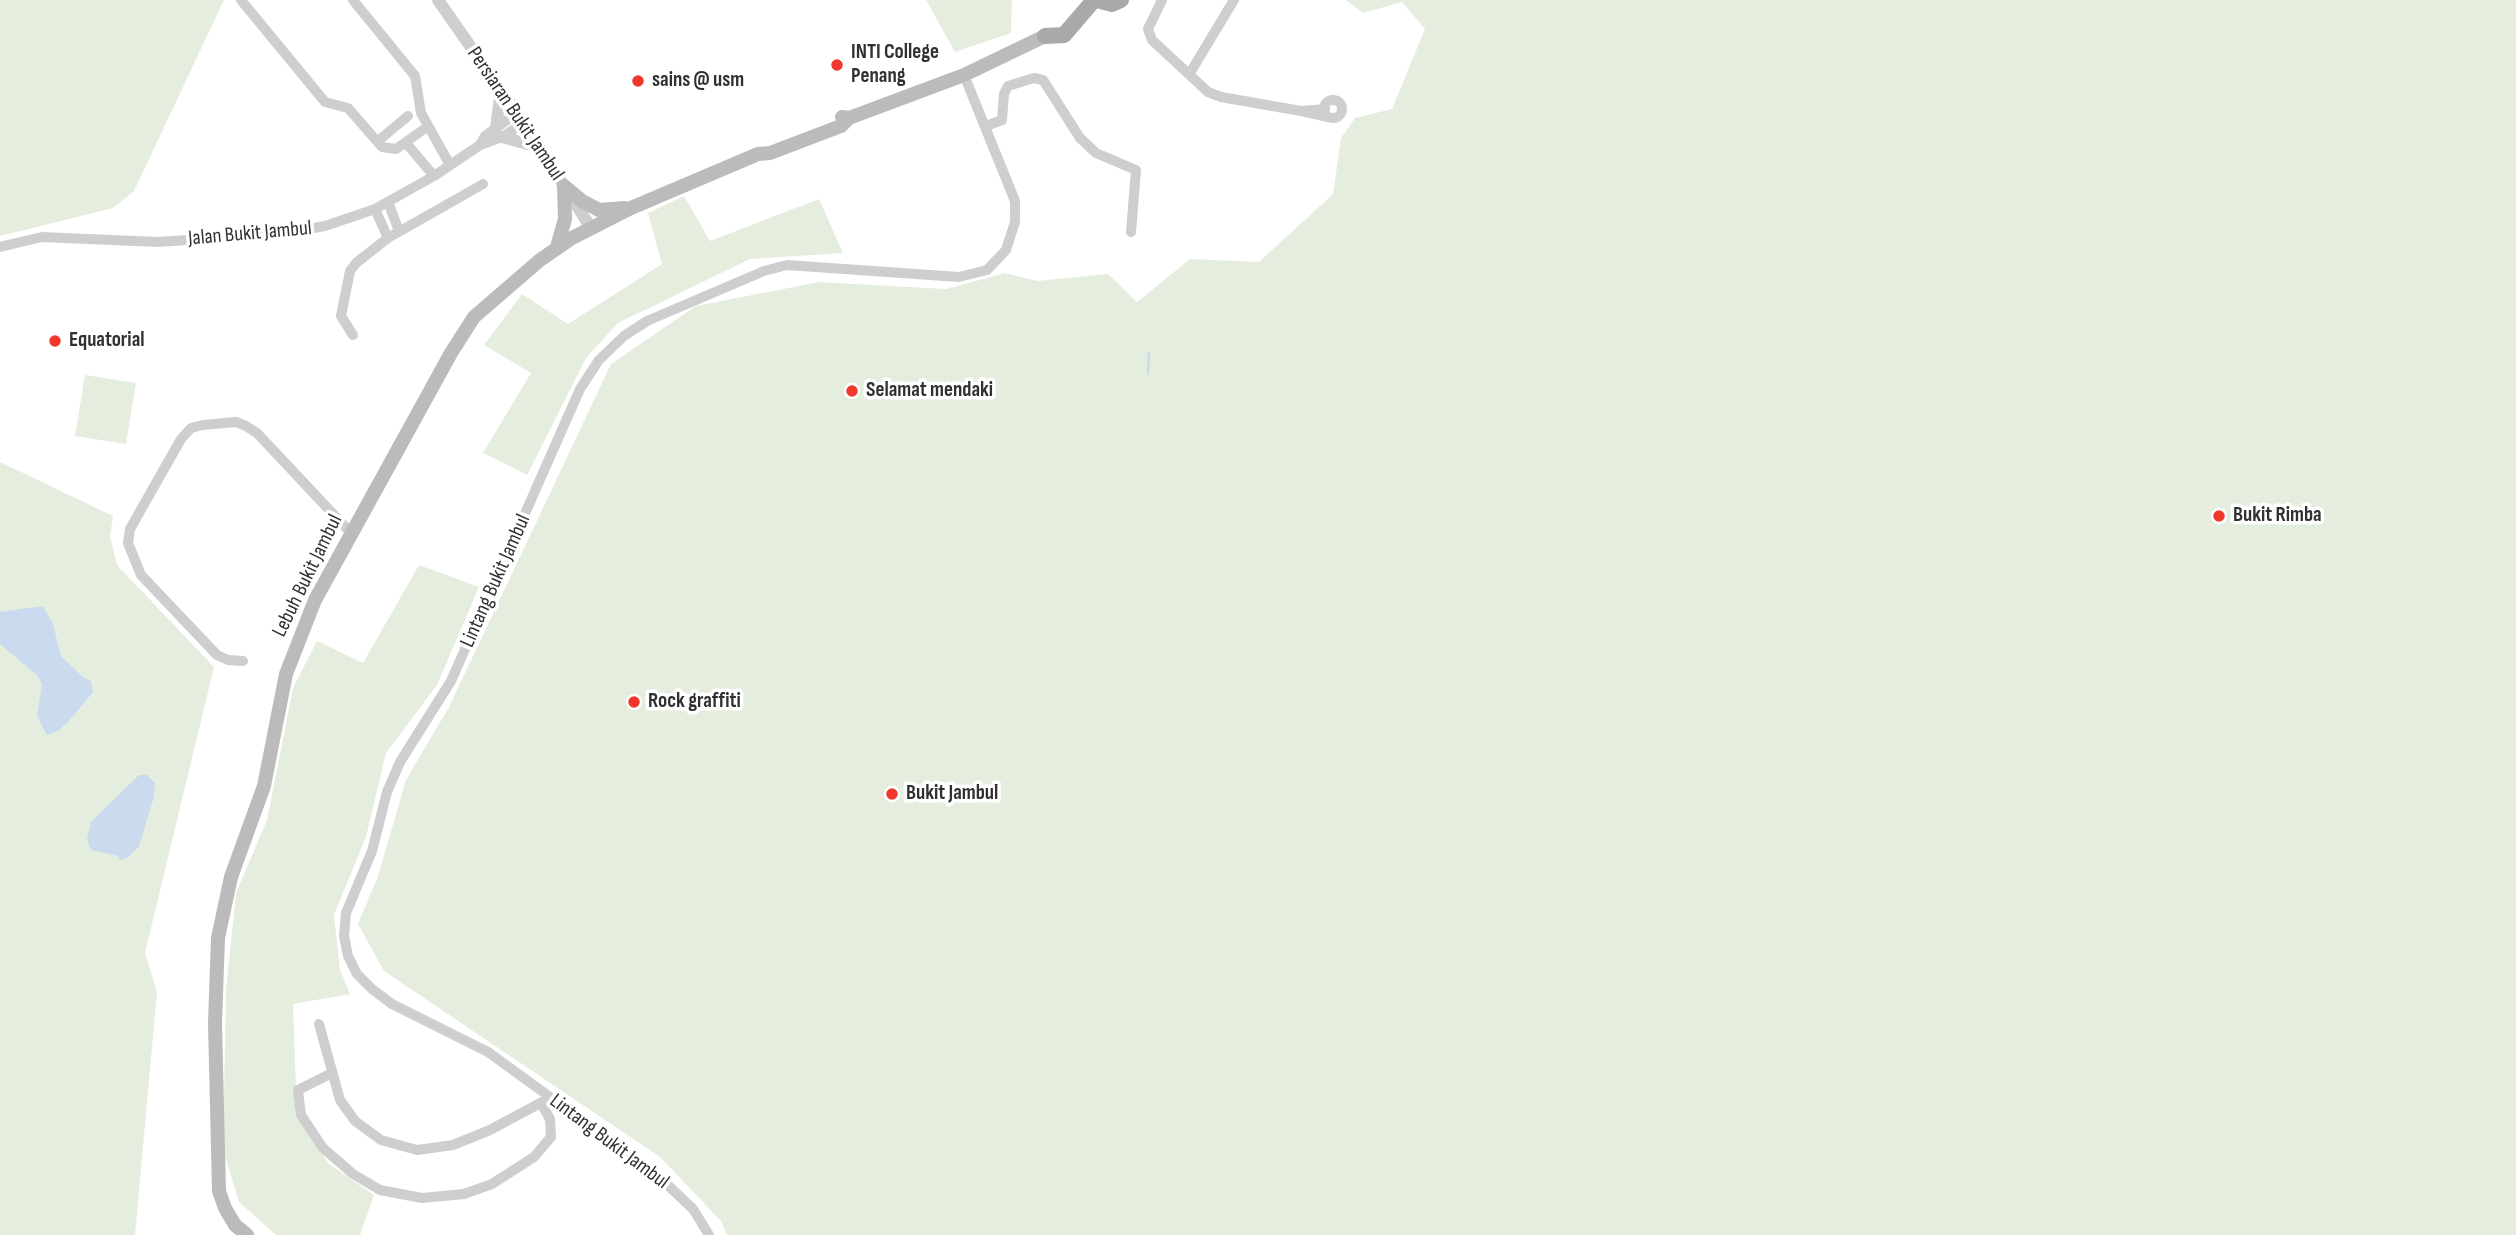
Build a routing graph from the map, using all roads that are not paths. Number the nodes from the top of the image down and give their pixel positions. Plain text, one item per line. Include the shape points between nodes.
1 (241, 0) edge
2 (353, 0) edge
3 (439, 0) edge
4 (1084, 0) edge
5 (1096, 0) edge
6 (1121, 0) edge
7 (1161, 0) edge
8 (1234, 0) edge
9 (1045, 36) junction
10 (1190, 73) junction
11 (964, 75) junction
12 (501, 90) junction
13 (1327, 113) dead end
14 (408, 116) dead end
15 (520, 118) junction
16 (986, 126) junction
17 (427, 127) junction
18 (499, 133) junction
19 (378, 141) junction
20 (406, 143) junction
21 (540, 147) junction
22 (450, 165) junction
23 (434, 176) junction
24 (483, 184) dead end
25 (564, 186) junction
26 (388, 202) junction
27 (631, 208) junction
28 (375, 209) junction
29 (591, 228) junction
30 (400, 231) junction
31 (1131, 232) dead end
32 (388, 238) junction
33 (0, 247) edge
34 (557, 247) junction
35 (353, 335) dead end
36 (351, 533) junction
37 (243, 662) dead end
38 (319, 1024) dead end
39 (330, 1074) junction
40 (546, 1100) junction
41 (247, 1235) edge
42 (709, 1235) edge

1 - 19 street via 326,102 348,108
2 - 17 street via 415,76
3 - 12 street, Persiaran Bukit Jambul
4 - 9 main road, Lebuh Bukit Jambul
5 - 6 main road via 1112,4
5 - 9 main road, Lebuh Bukit Jambul via 1064,35
7 - 10 street via 1148,29 1152,40
8 - 10 street
9 - 11 main road, Lebuh Bukit Jambul
10 - 13 street via 1214,95
11 - 16 street, Lintang Bukit Jambul
11 - 27 main road, Lebuh Bukit Jambul via 783,138 758,154
12 - 15 street, Persiaran Bukit Jambul
12 - 18 street
14 - 19 street
15 - 18 street, Jalan Bukit Jambul
15 - 21 street, Persiaran Bukit Jambul
16 - 31 street via 1002,120 1008,86 1043,80 1080,138 1096,153 1136,170
16 - 40 street, Lintang Bukit Jambul via 1015,210 1006,250 987,270 959,277 787,265 646,321 599,360 580,389 451,681 400,762 372,851 346,913 348,956 357,974 392,1004 488,1052
17 - 20 street
17 - 22 street
18 - 21 street
18 - 22 street, Jalan Bukit Jambul
19 - 20 street via 382,147 396,149
20 - 23 street
21 - 25 street, Persiaran Bukit Jambul
22 - 23 street, Jalan Bukit Jambul
23 - 26 street, Jalan Bukit Jambul
24 - 30 street
25 - 27 main road via 599,209
25 - 29 street, Persiaran Bukit Jambul
25 - 34 main road via 565,219
26 - 28 street, Jalan Bukit Jambul
26 - 30 street
27 - 29 main road, Lebuh Bukit Jambul
28 - 32 street
28 - 33 street, Jalan Bukit Jambul via 286,233 158,242 42,237
29 - 34 main road, Lebuh Bukit Jambul
30 - 32 street
32 - 35 street via 350,271 341,316
34 - 36 main road, Lebuh Bukit Jambul via 474,317
36 - 37 street via 246,426 236,422 203,425 191,428 181,439 130,529 128,542 141,575 217,655
36 - 41 main road, Lebuh Bukit Jambul via 293,650 264,786 231,877 218,938 219,1191 235,1225
38 - 39 street
39 - 40 street via 355,1121 381,1140 417,1150 453,1145
39 - 40 street via 299,1090 301,1115 323,1148 380,1190 422,1198 473,1191 512,1174 534,1157 551,1137
40 - 42 street, Lintang Bukit Jambul via 656,1174 693,1209

